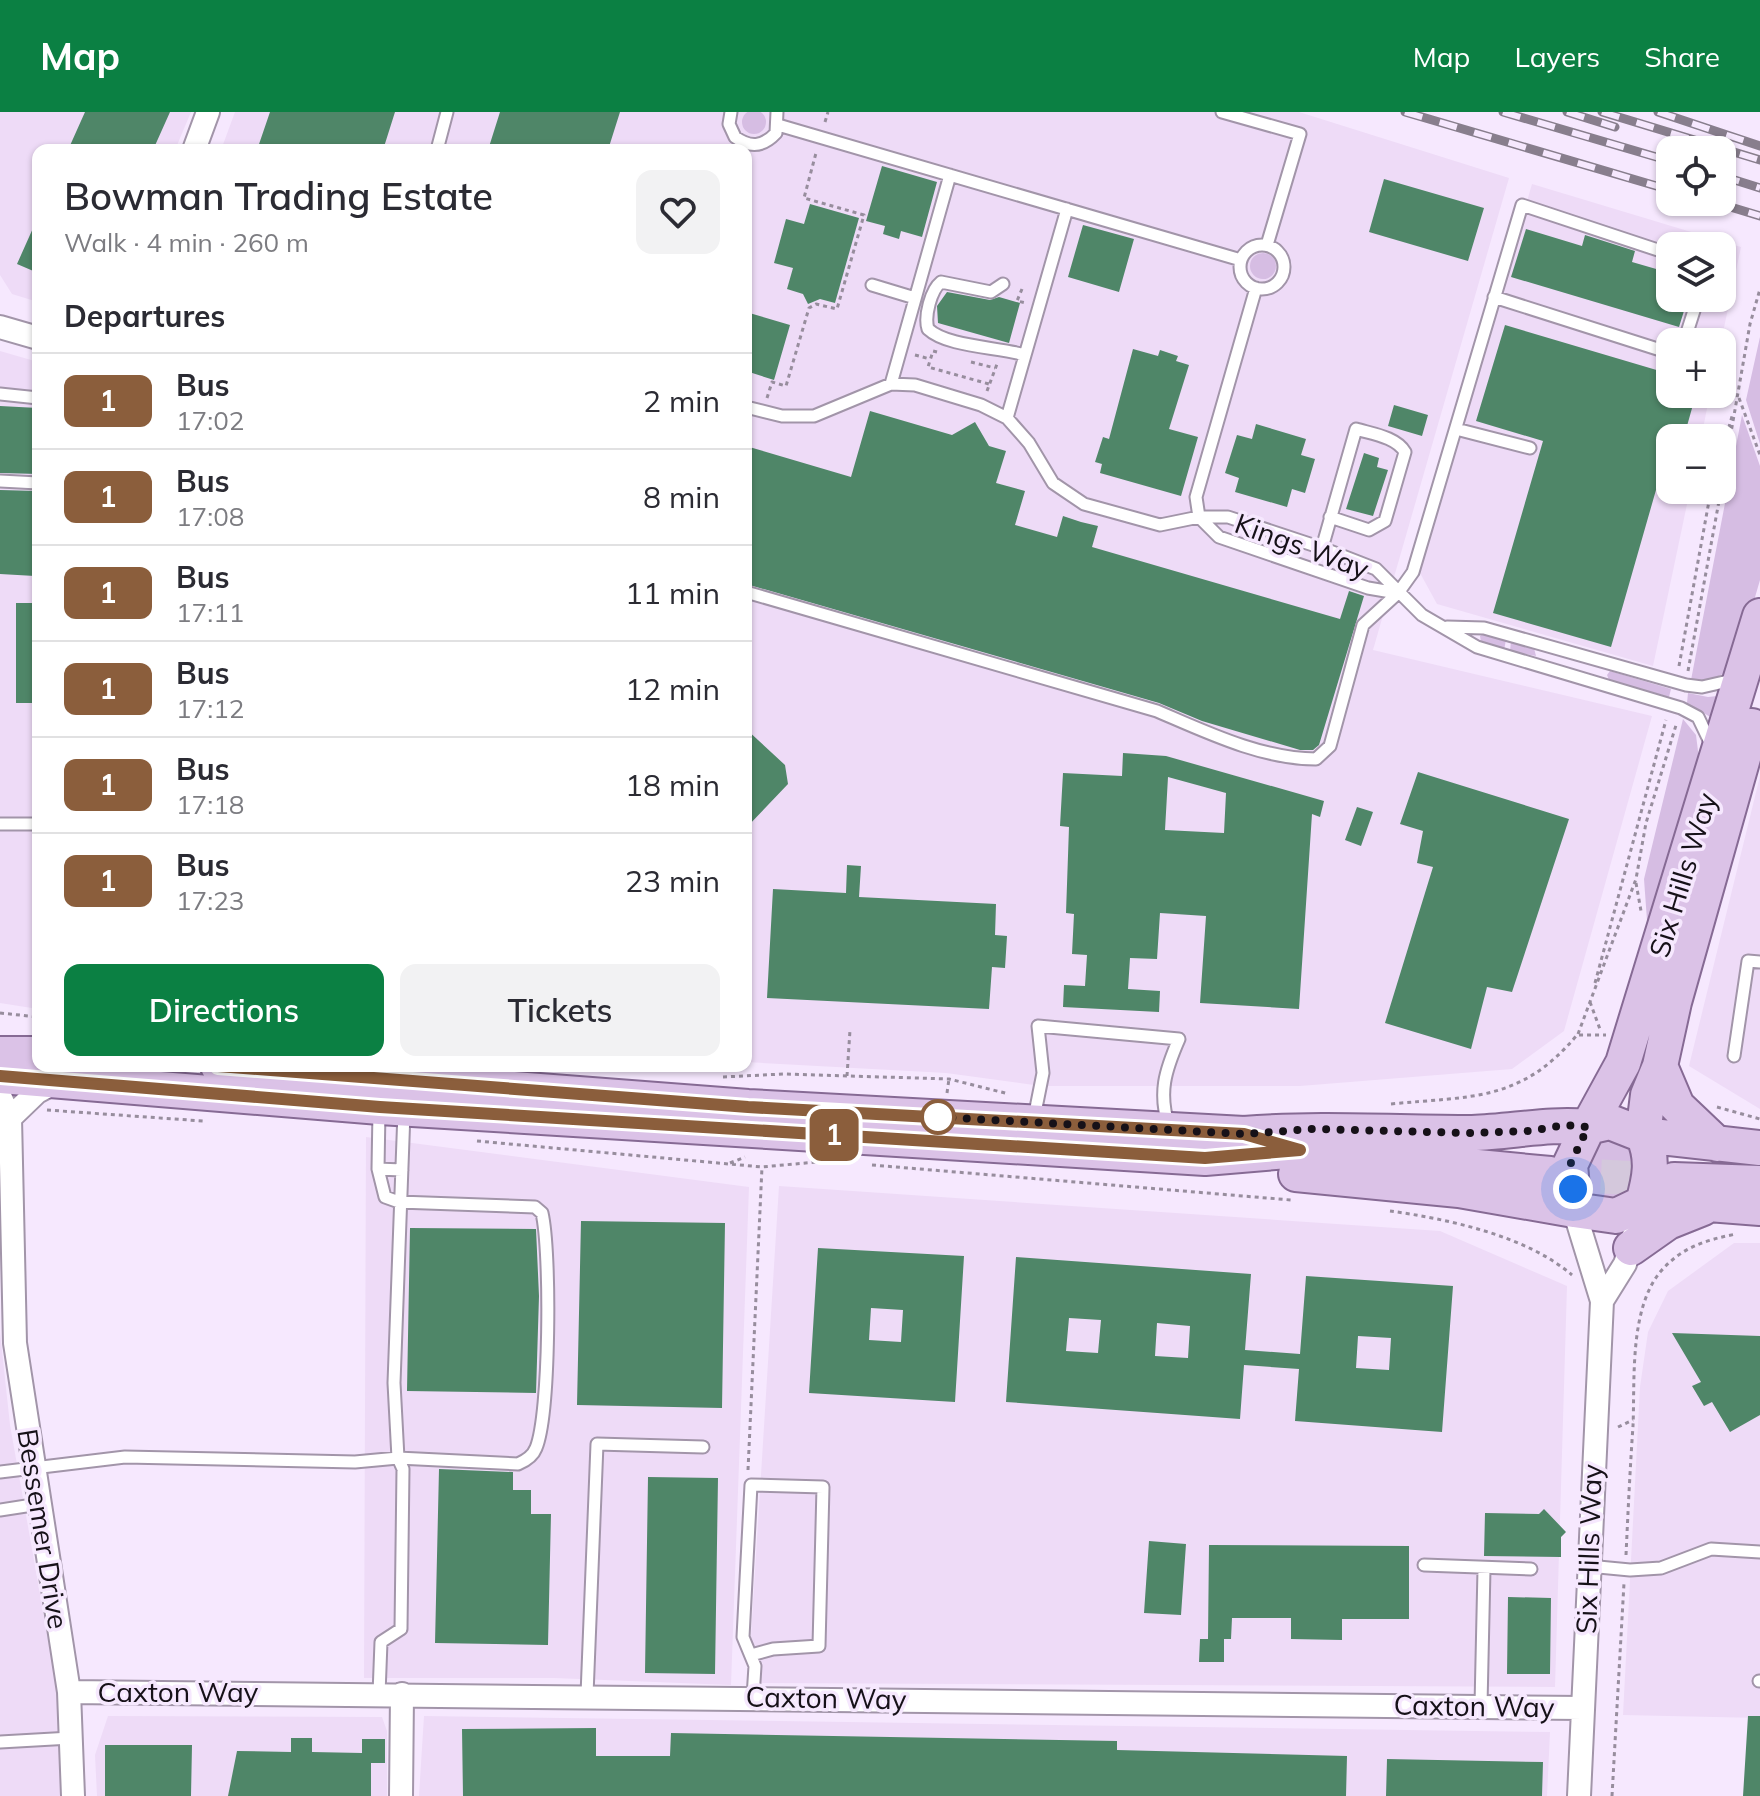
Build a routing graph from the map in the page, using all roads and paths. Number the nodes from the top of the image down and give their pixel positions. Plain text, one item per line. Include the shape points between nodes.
1 (208, 112) edge
2 (447, 112) edge
3 (731, 112) edge
4 (777, 112) edge
5 (828, 112) edge
6 (1222, 112) edge
7 (778, 125) junction
8 (821, 137) junction
9 (196, 144) edge
10 (439, 144) edge
11 (742, 144) edge
12 (752, 146) edge
13 (950, 175) junction
14 (1067, 209) junction
15 (1267, 245) junction
16 (1656, 249) edge
17 (1241, 260) junction
18 (1003, 284) dead end
19 (872, 285) dead end
20 (1256, 288) junction
21 (1760, 289) edge
22 (1494, 297) junction
23 (915, 298) junction
24 (806, 315) junction
25 (814, 317) dead end
26 (0, 327) edge
27 (32, 336) edge
28 (1656, 349) edge
29 (795, 354) junction
30 (945, 355) dead end
31 (1025, 355) junction
32 (803, 357) dead end
33 (970, 362) dead end
34 (995, 368) dead end
35 (772, 382) dead end
36 (891, 384) junction
37 (989, 384) dead end
38 (0, 394) edge
39 (1738, 394) junction
40 (32, 397) edge
41 (752, 408) edge
42 (1007, 418) junction
43 (1730, 424) edge
44 (1733, 424) edge
45 (1456, 429) junction
46 (1530, 448) dead end
47 (1760, 455) edge
48 (0, 481) edge
49 (32, 483) edge
50 (1709, 504) edge
51 (1718, 504) edge
52 (1199, 517) junction
53 (1330, 517) junction
54 (1322, 548) junction
55 (1398, 593) junction
56 (752, 594) edge
57 (1760, 616) edge
58 (1446, 627) junction
59 (1681, 684) junction
60 (1751, 688) edge
61 (1676, 706) junction
62 (1715, 769) junction
63 (0, 824) edge
64 (32, 824) edge
65 (1760, 962) edge
66 (1590, 1002) junction
67 (0, 1013) edge
68 (32, 1016) edge
69 (850, 1030) dead end
70 (1577, 1035) junction
71 (0, 1054) edge
72 (32, 1054) edge
73 (1734, 1056) dead end
74 (1660, 1066) junction
75 (296, 1072) edge
76 (0, 1076) edge
77 (847, 1076) junction
78 (721, 1077) dead end
79 (52, 1095) junction
80 (0, 1096) edge
81 (1712, 1104) dead end
82 (1381, 1105) dead end
83 (392, 1108) junction
84 (1035, 1111) junction
85 (10, 1118) junction
86 (1760, 1119) edge
87 (205, 1121) dead end
88 (1588, 1127) junction
89 (1170, 1131) junction
90 (1244, 1134) junction
91 (1643, 1135) junction
92 (475, 1140) dead end
93 (1717, 1144) junction
94 (1760, 1148) edge
95 (1300, 1150) junction
96 (743, 1156) dead end
97 (1205, 1158) junction
98 (821, 1161) dead end
99 (728, 1163) junction
100 (869, 1165) dead end
101 (762, 1167) junction
102 (378, 1169) junction
103 (402, 1170) junction
104 (1550, 1174) tunnel mouth
105 (1674, 1180) tunnel mouth
106 (1760, 1183) edge
107 (1294, 1200) dead end
108 (399, 1202) junction
109 (1643, 1203) junction
110 (1707, 1206) junction
111 (1382, 1210) dead end
112 (1574, 1210) junction
113 (1754, 1221) edge
114 (1631, 1248) junction
115 (6, 1290) edge
116 (1602, 1301) junction
117 (703, 1447) dead end
118 (398, 1458) junction
119 (33, 1466) junction
120 (0, 1472) edge
121 (747, 1479) dead end
122 (39, 1504) junction
123 (0, 1510) edge
124 (1760, 1552) edge
125 (1424, 1565) dead end
126 (1588, 1566) junction
127 (1484, 1569) junction
128 (1531, 1569) dead end
129 (1625, 1569) junction
130 (751, 1655) junction
131 (69, 1692) junction
132 (379, 1694) junction
133 (402, 1694) junction
134 (587, 1695) junction
135 (753, 1697) junction
136 (1481, 1705) junction
137 (1583, 1708) junction
138 (73, 1738) junction
139 (0, 1742) edge
140 (73, 1796) edge
141 (401, 1796) edge
142 (1579, 1796) edge
143 (1612, 1796) edge

1 - 9 street
2 - 10 lane
3 - 11 lane via 732,132
4 - 7 lane
5 - 8 path
6 - 15 lane via 1300,134
7 - 8 lane
7 - 12 lane via 764,144
8 - 13 lane
8 - 24 path via 804,198 864,215 837,309 816,304
13 - 14 lane
13 - 23 lane
14 - 17 lane
14 - 31 lane
15 - 17 lane via 1251,248
15 - 20 lane via 1282,257 1284,270 1270,287
16 - 22 lane via 1522,205
17 - 20 lane via 1241,274
18 - 31 lane via 991,292 941,282 935,286 926,322 932,333
19 - 23 lane
20 - 52 lane via 1196,497
21 - 39 path
22 - 28 lane
22 - 45 lane
23 - 36 lane
24 - 25 path
24 - 29 path
26 - 27 street
29 - 32 path
29 - 35 path via 786,386
30 - 37 path via 933,351 928,367
31 - 42 lane
33 - 34 path
36 - 41 lane, Kings Way via 814,416
36 - 42 lane, Kings Way via 915,385
38 - 40 lane
39 - 43 path
39 - 44 path
39 - 47 path
42 - 52 lane, Kings Way via 1053,483 1073,498 1160,525
45 - 46 lane
45 - 55 lane via 1413,572
48 - 49 lane
50 - 59 path
51 - 59 path
52 - 54 lane, Kings Way via 1228,517
52 - 55 lane, Kings Way via 1219,537 1368,588
53 - 53 lane via 1356,429 1403,447 1385,521 1369,530
53 - 54 lane
54 - 55 lane, Kings Way via 1376,569
55 - 56 lane via 1363,625 1330,746 1316,759 1298,759 1217,736 1157,711
55 - 58 lane, Kings Way via 1422,615
57 - 60 main road, Six Hills Way
58 - 59 lane via 1484,628
58 - 61 lane, Kings Way via 1477,647
59 - 60 lane
60 - 62 main road, Six Hills Way
60 - 74 main road, Six Hills Way
61 - 62 lane via 1698,717 1709,736
61 - 66 path
61 - 66 path via 1636,879
62 - 88 main road, Six Hills Way via 1623,1063
63 - 64 lane
65 - 73 lane via 1748,961
66 - 70 path
66 - 70 path via 1601,1032
67 - 68 path
69 - 77 path
70 - 82 path via 1554,1062 1525,1082 1488,1095
71 - 72 main road
74 - 91 main road, Six Hills Way via 1648,1095
74 - 93 main road via 1677,1106
75 - 84 main road via 748,1107
76 - 79 main road
77 - 78 path
77 - 84 path via 949,1079
79 - 83 main road
79 - 85 street via 37,1092
79 - 87 path
80 - 85 street, Bessemer Drive
81 - 86 path
83 - 97 main road
83 - 102 lane
83 - 103 lane
84 - 89 main road
84 - 89 lane via 1043,1073 1038,1026 1179,1039 1162,1078
85 - 115 street, Bessemer Drive
88 - 90 main road
88 - 91 main road via 1610,1122
88 - 112 main road via 1570,1165
89 - 90 main road
90 - 95 main road
91 - 93 main road
91 - 109 main road via 1651,1152
92 - 99 path
93 - 94 main road
95 - 97 main road
95 - 104 main road
96 - 99 path
97 - 112 main road via 1237,1168 1459,1190
98 - 101 path
99 - 101 path
100 - 107 path
101 - 121 path
102 - 103 lane
102 - 108 lane via 382,1194
103 - 108 lane
105 - 106 main road
108 - 118 lane via 394,1383
108 - 118 lane via 535,1207 542,1213 546,1386 536,1449 518,1464
109 - 110 main road
109 - 112 main road via 1616,1216
109 - 114 street, Six Hills Way
110 - 113 main road
110 - 114 main road via 1668,1222
111 - 116 path via 1438,1218 1549,1255
112 - 116 street, Six Hills Way
113 - 129 path via 1683,1250 1659,1273 1644,1305 1631,1377
114 - 116 street, Six Hills Way
115 - 119 street, Bessemer Drive
116 - 126 street, Six Hills Way
117 - 134 lane via 597,1444
118 - 119 lane via 355,1462 125,1457
118 - 132 lane via 403,1469 401,1629 381,1642
119 - 120 lane
119 - 122 street, Bessemer Drive
122 - 123 lane
122 - 131 street, Bessemer Drive
124 - 129 lane via 1711,1549 1661,1568
125 - 127 lane
126 - 129 lane
126 - 137 street, Six Hills Way
127 - 128 lane
127 - 136 lane
129 - 143 path
130 - 130 lane via 743,1637 751,1485 823,1487 819,1646
130 - 135 lane
131 - 132 street, Caxton Way
131 - 138 street, Bessemer Drive
132 - 133 street, Caxton Way
133 - 134 street, Caxton Way
133 - 141 street
134 - 135 street, Caxton Way
135 - 136 street, Caxton Way
136 - 137 street, Caxton Way
137 - 142 street, Six Hills Way
138 - 139 lane
138 - 140 street, Bessemer Drive

